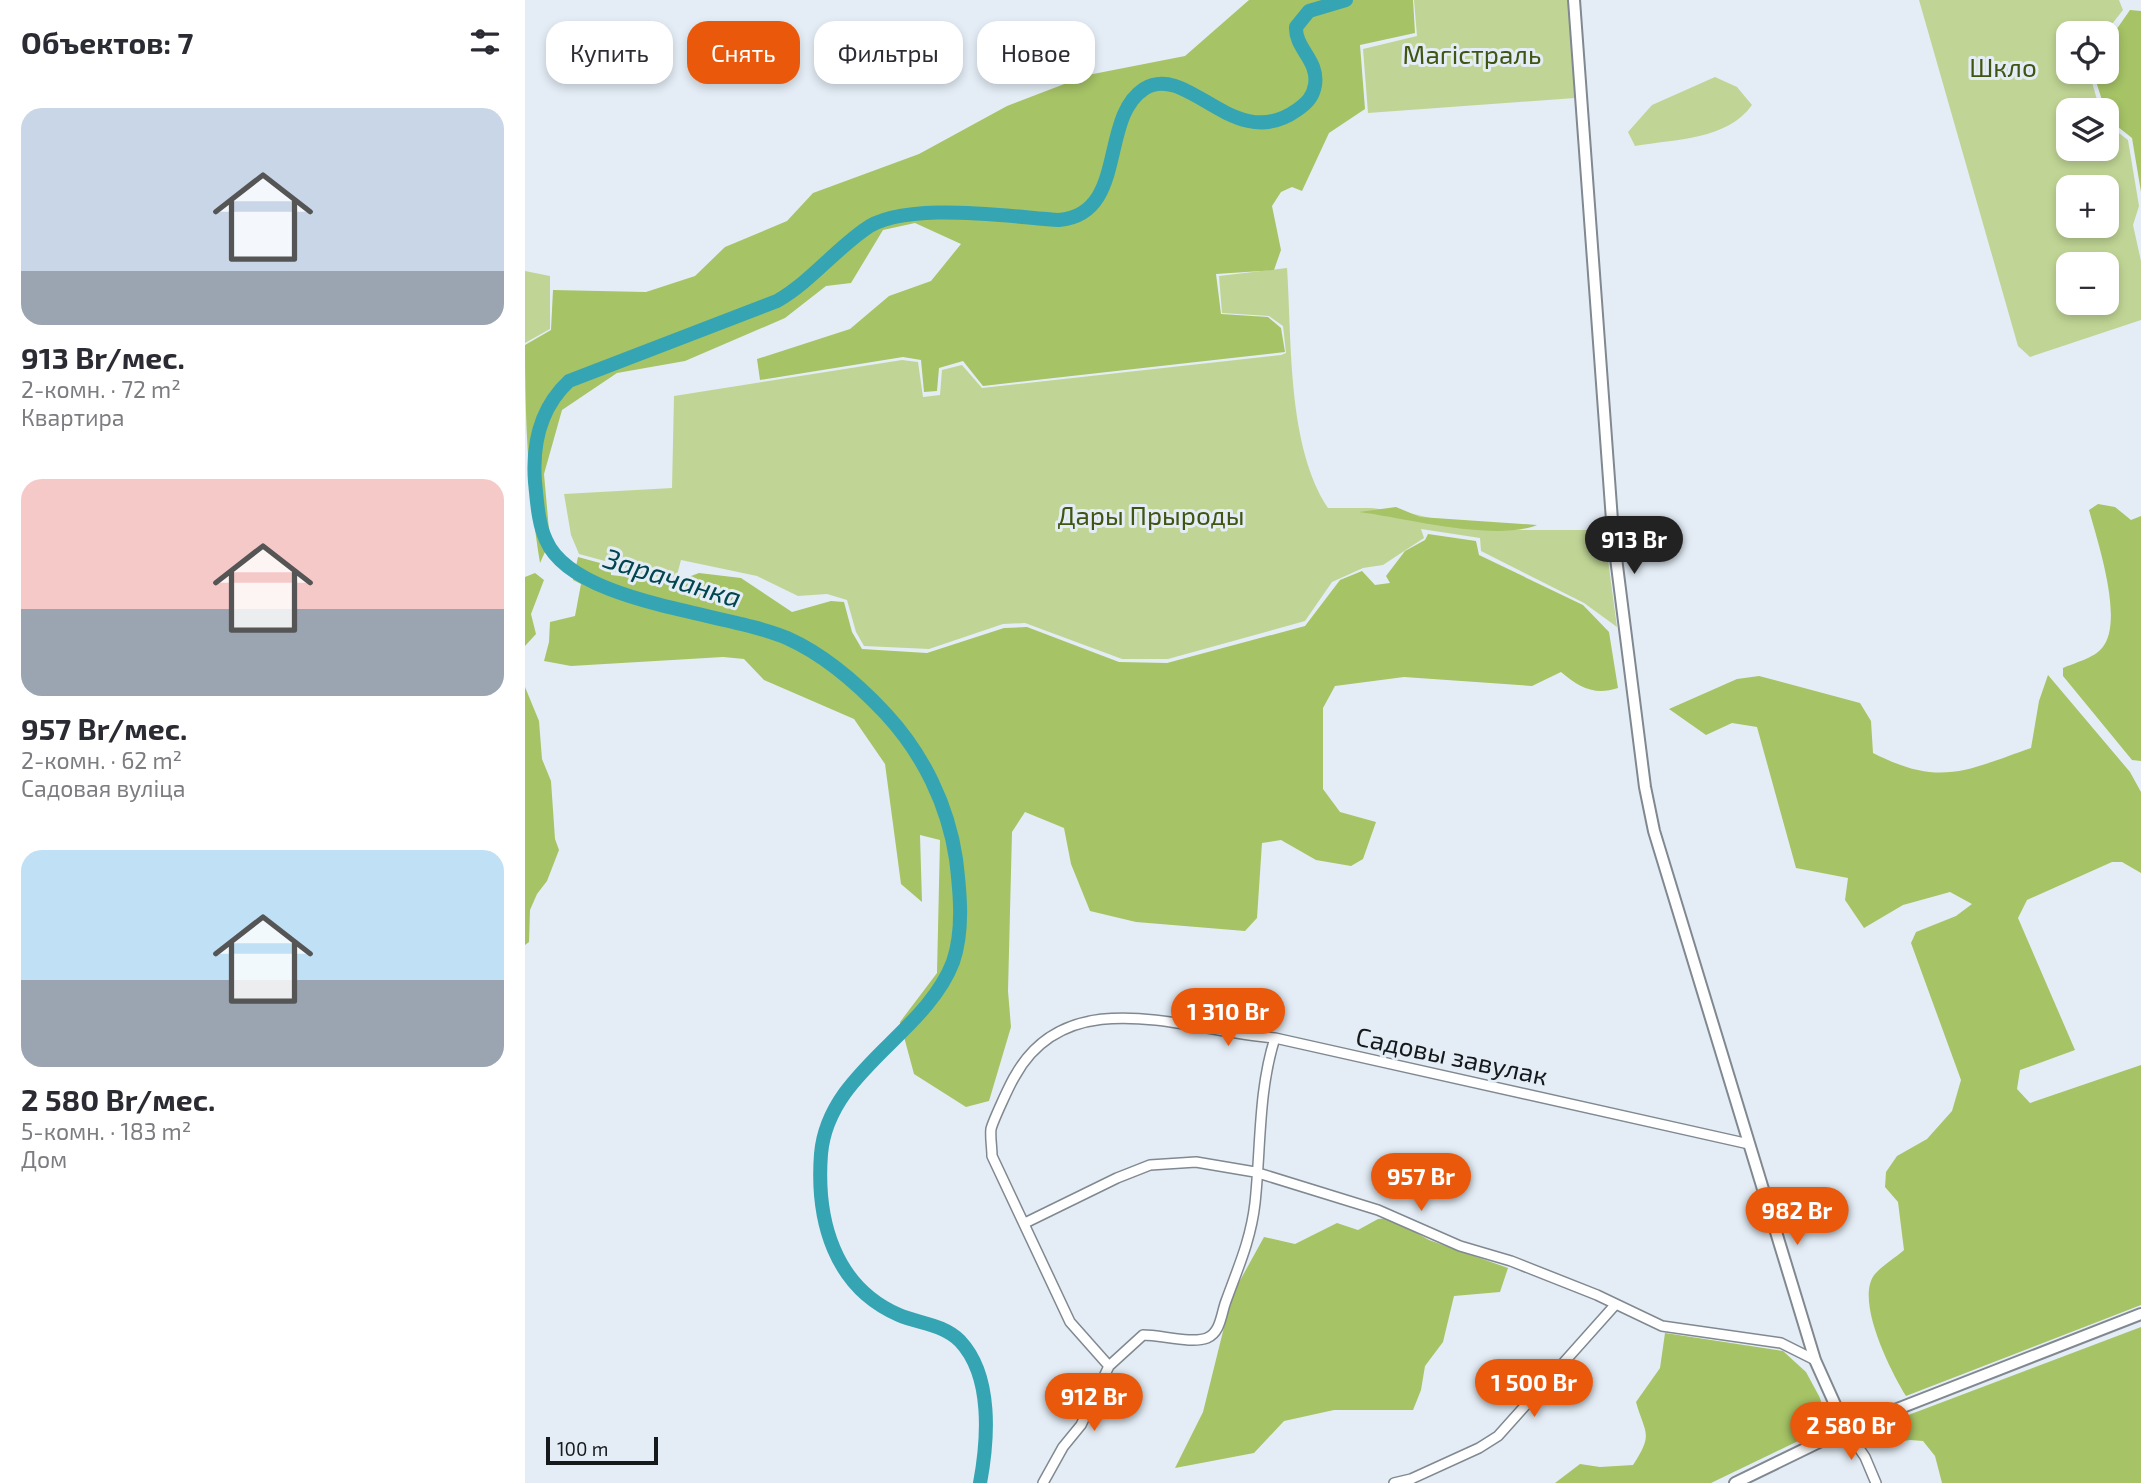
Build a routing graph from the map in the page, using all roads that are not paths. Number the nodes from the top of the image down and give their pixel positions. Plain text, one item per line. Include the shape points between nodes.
1 (1574, 0) edge
2 (1275, 1038) junction
3 (1749, 1144) junction
4 (1255, 1172) junction
5 (1025, 1223) junction
6 (1615, 1305) junction
7 (2141, 1314) edge
8 (1815, 1360) junction
9 (1109, 1366) junction
10 (1846, 1429) junction
11 (1410, 1481) edge
12 (1044, 1483) edge
13 (1394, 1483) edge
14 (1735, 1483) edge
15 (1876, 1483) edge

1 - 3 street via 1613,534 1645,787 1654,831
2 - 3 street, Садовы завулак
2 - 4 street via 1268,1060
2 - 5 street, Садовы завулак via 1141,1016 1108,1018 1053,1035 1019,1068 991,1128 992,1156
3 - 8 street
4 - 5 street via 1196,1162 1150,1165
4 - 6 street via 1378,1210 1430,1235 1511,1261
4 - 9 street via 1247,1247 1219,1326 1209,1338 1192,1341 1143,1335
5 - 9 street, Садовы завулак via 1070,1322
6 - 8 street via 1662,1325 1781,1343
6 - 11 street via 1498,1436
7 - 10 street
8 - 10 street
9 - 12 street via 1081,1425
10 - 14 street
10 - 15 street
11 - 13 street

